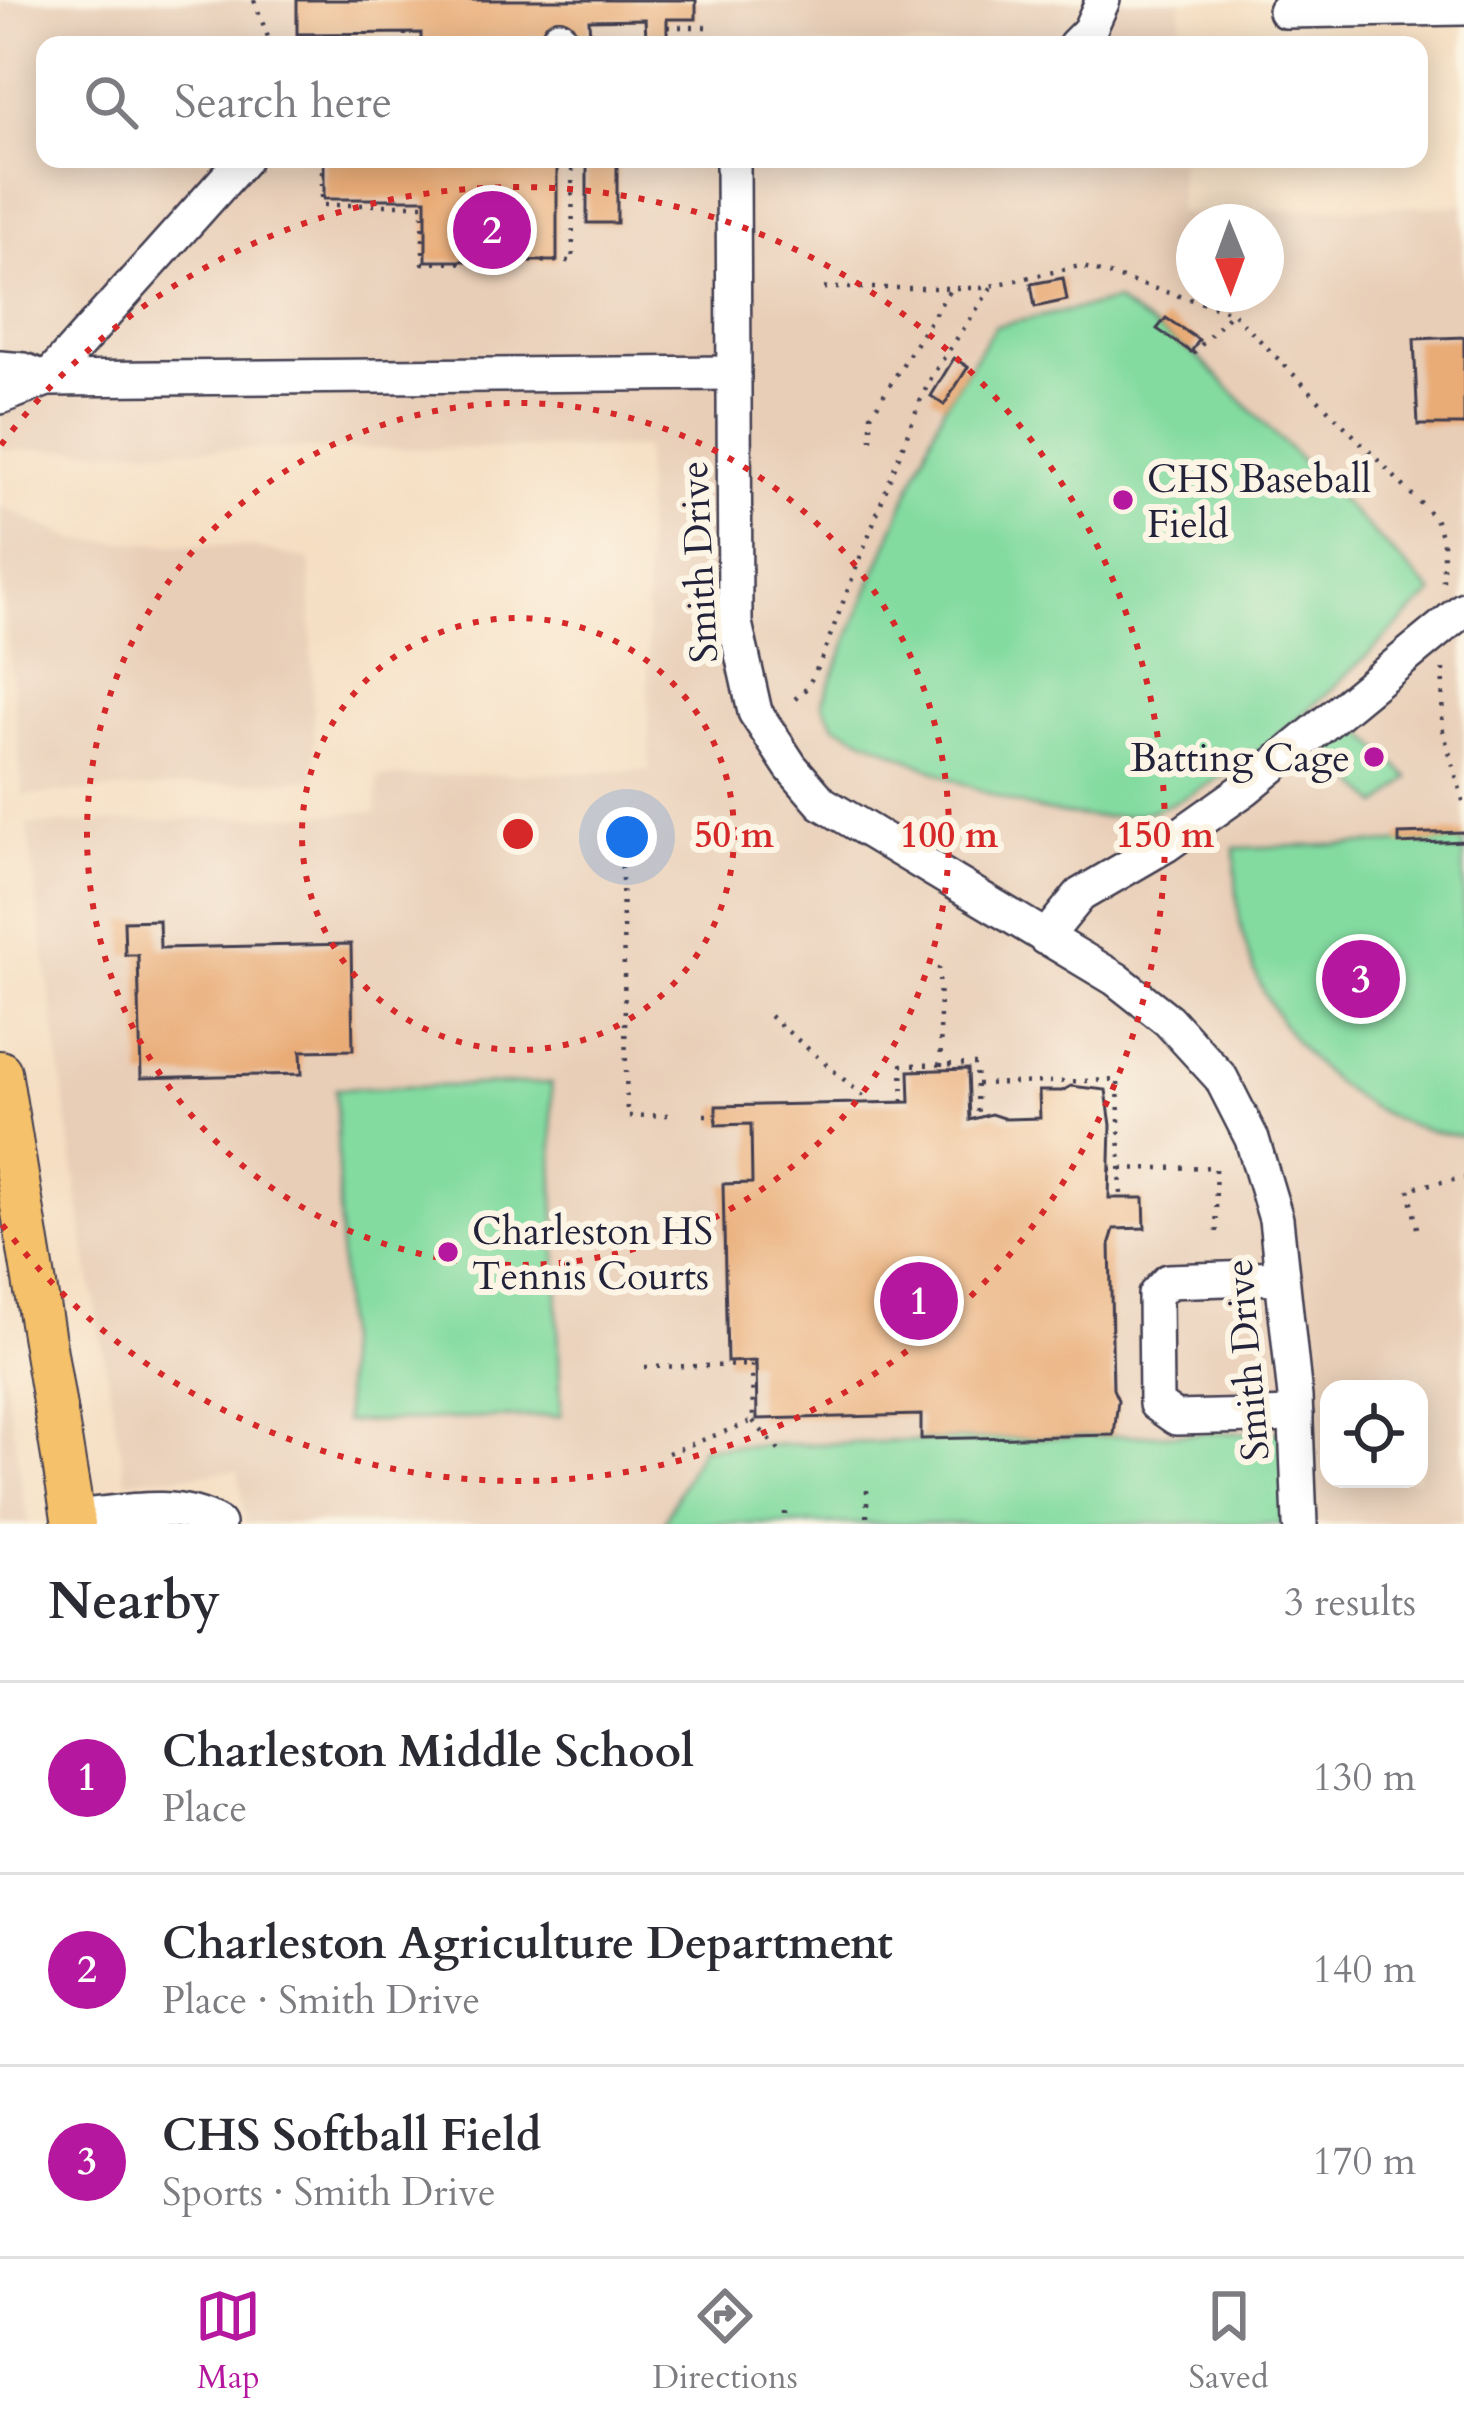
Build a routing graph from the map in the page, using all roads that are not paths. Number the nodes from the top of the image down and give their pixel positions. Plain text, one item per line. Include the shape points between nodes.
1 (1102, 0) edge
2 (1452, 6) edge
3 (1286, 11) dead end
4 (1084, 36) edge
5 (236, 168) edge
6 (733, 168) edge
7 (102, 318) junction
8 (0, 368) edge
9 (733, 373) junction
10 (128, 378) junction
11 (47, 379) junction
12 (0, 397) edge
13 (1454, 616) edge
14 (1045, 938) junction
15 (1, 1081) edge
16 (1282, 1277) junction
17 (1296, 1415) junction
18 (74, 1521) edge
19 (218, 1524) edge
20 (1300, 1524) edge

1 - 4 street
2 - 3 street
5 - 7 street
6 - 9 street, Smith Drive
7 - 10 street via 98,355
7 - 11 street
8 - 11 street
9 - 10 street
9 - 14 street, Smith Drive via 735,623 755,712 822,803
10 - 11 street
11 - 12 street
13 - 14 street via 1245,789 1080,895
14 - 16 street, Smith Drive via 1168,1020 1221,1078 1252,1139 1276,1219
15 - 18 main road
16 - 17 street, Smith Drive
16 - 17 street via 1168,1281 1155,1294 1156,1404 1176,1418
17 - 20 street, Smith Drive
18 - 19 street via 170,1509

